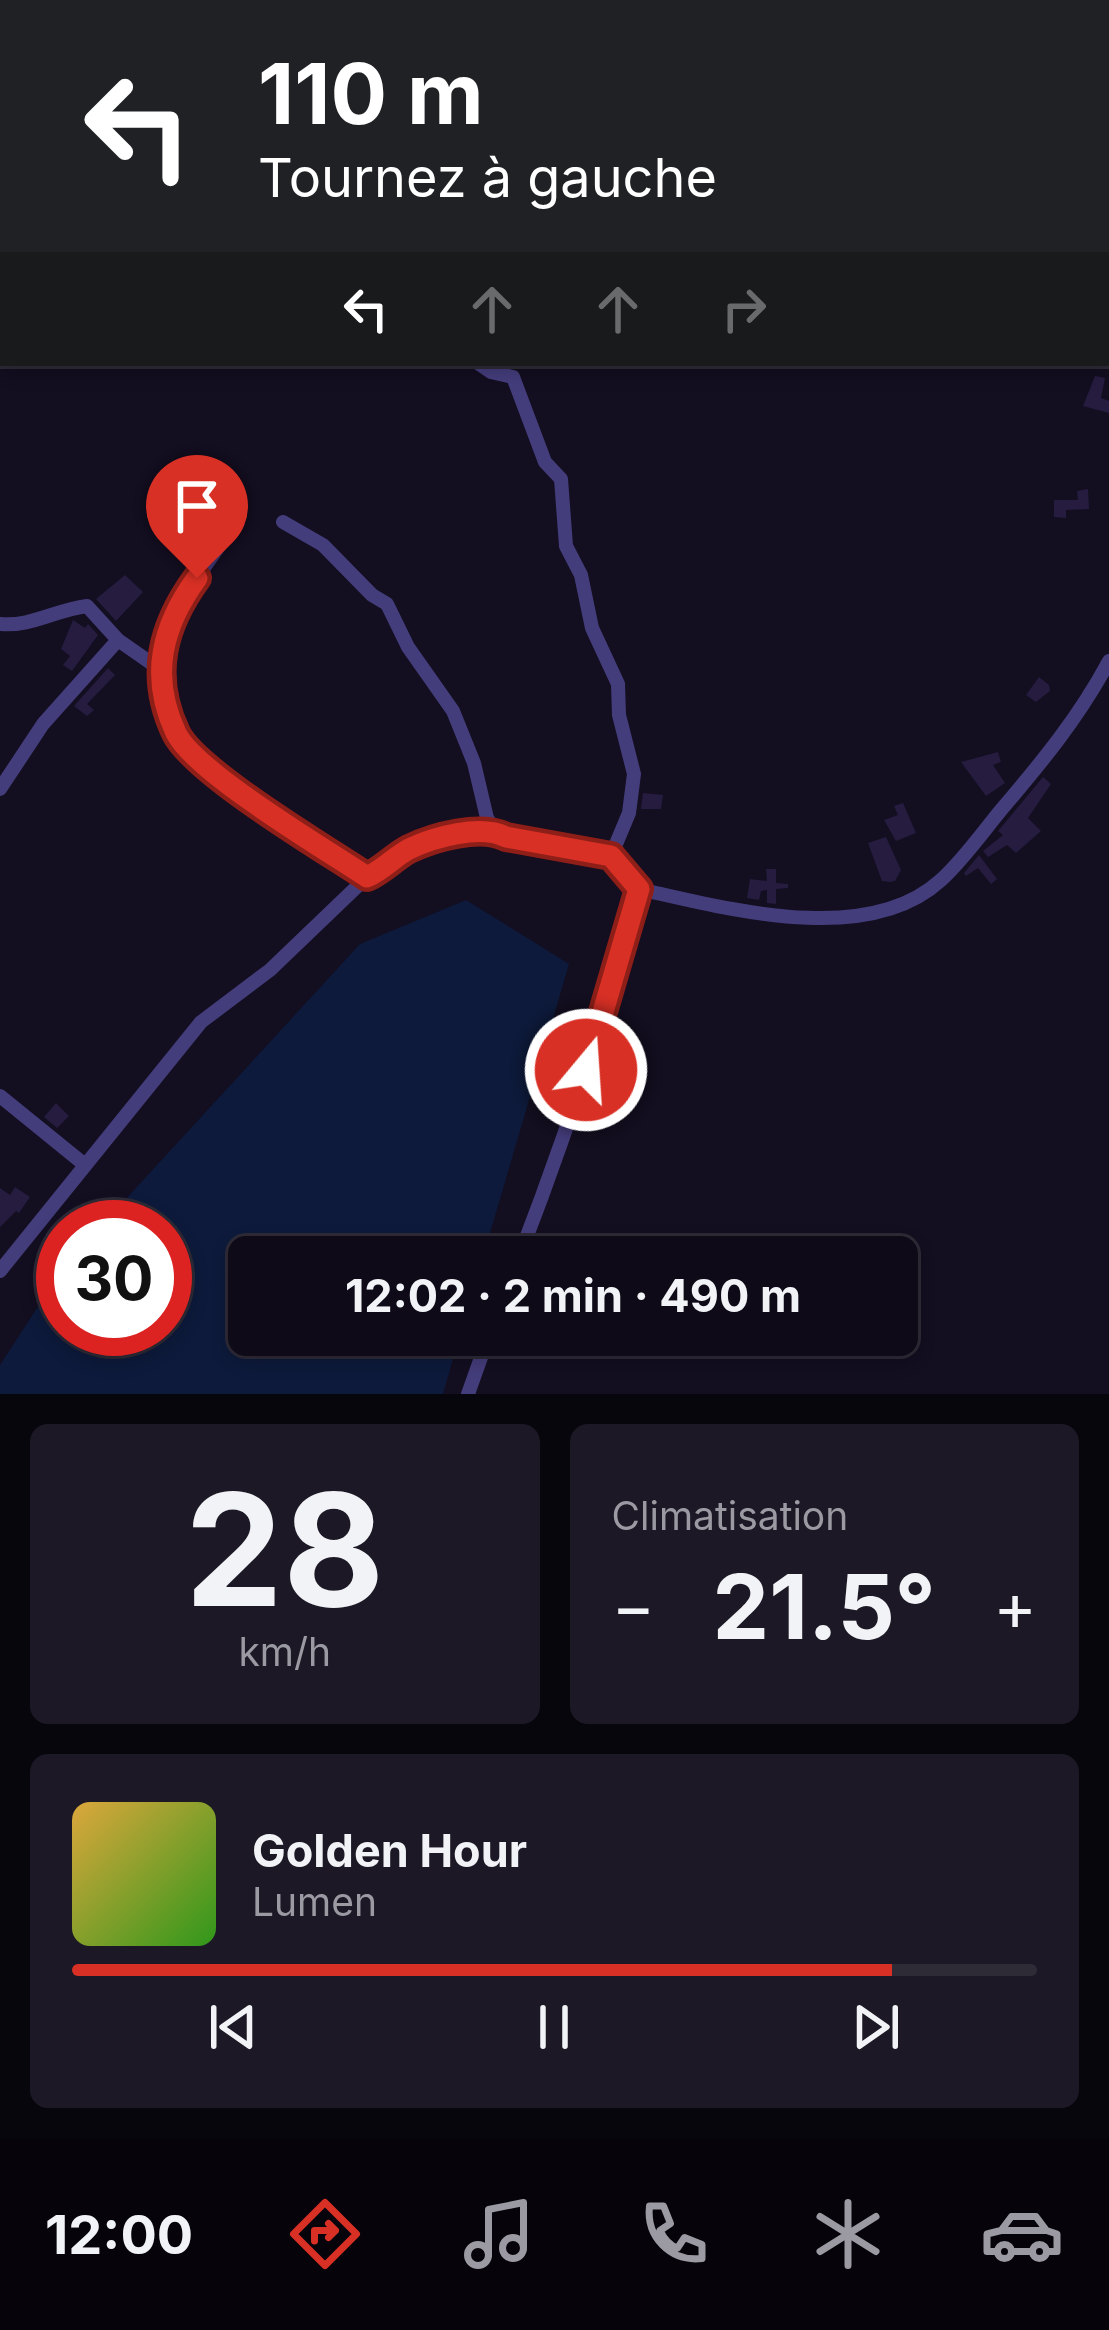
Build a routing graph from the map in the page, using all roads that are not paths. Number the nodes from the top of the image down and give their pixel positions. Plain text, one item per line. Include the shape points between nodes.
1 (486, 366) edge
2 (283, 522) dead end
3 (222, 542) dead end
4 (0, 623) edge
5 (118, 640) junction
6 (1109, 661) edge
7 (161, 670) junction
8 (0, 789) edge
9 (496, 832) junction
10 (611, 856) junction
11 (367, 877) junction
12 (639, 889) junction
13 (0, 1096) edge
14 (85, 1166) junction
15 (527, 1236) edge
16 (0, 1271) edge
17 (482, 1356) edge
18 (468, 1394) edge

1 - 10 street via 513,377 545,462 561,479 566,546 617,684 634,774
2 - 9 street via 323,545 387,604 453,711
3 - 7 street via 172,613
4 - 5 street via 24,626 87,606
5 - 7 street
5 - 8 street via 43,724
6 - 12 street via 1064,736 940,882 908,902 853,916 796,918
7 - 11 street via 177,736 208,769
9 - 10 street
9 - 11 street via 410,848
10 - 12 street
11 - 14 street via 270,970 201,1022
12 - 15 street via 561,1151
13 - 14 street
14 - 16 street
17 - 18 street

